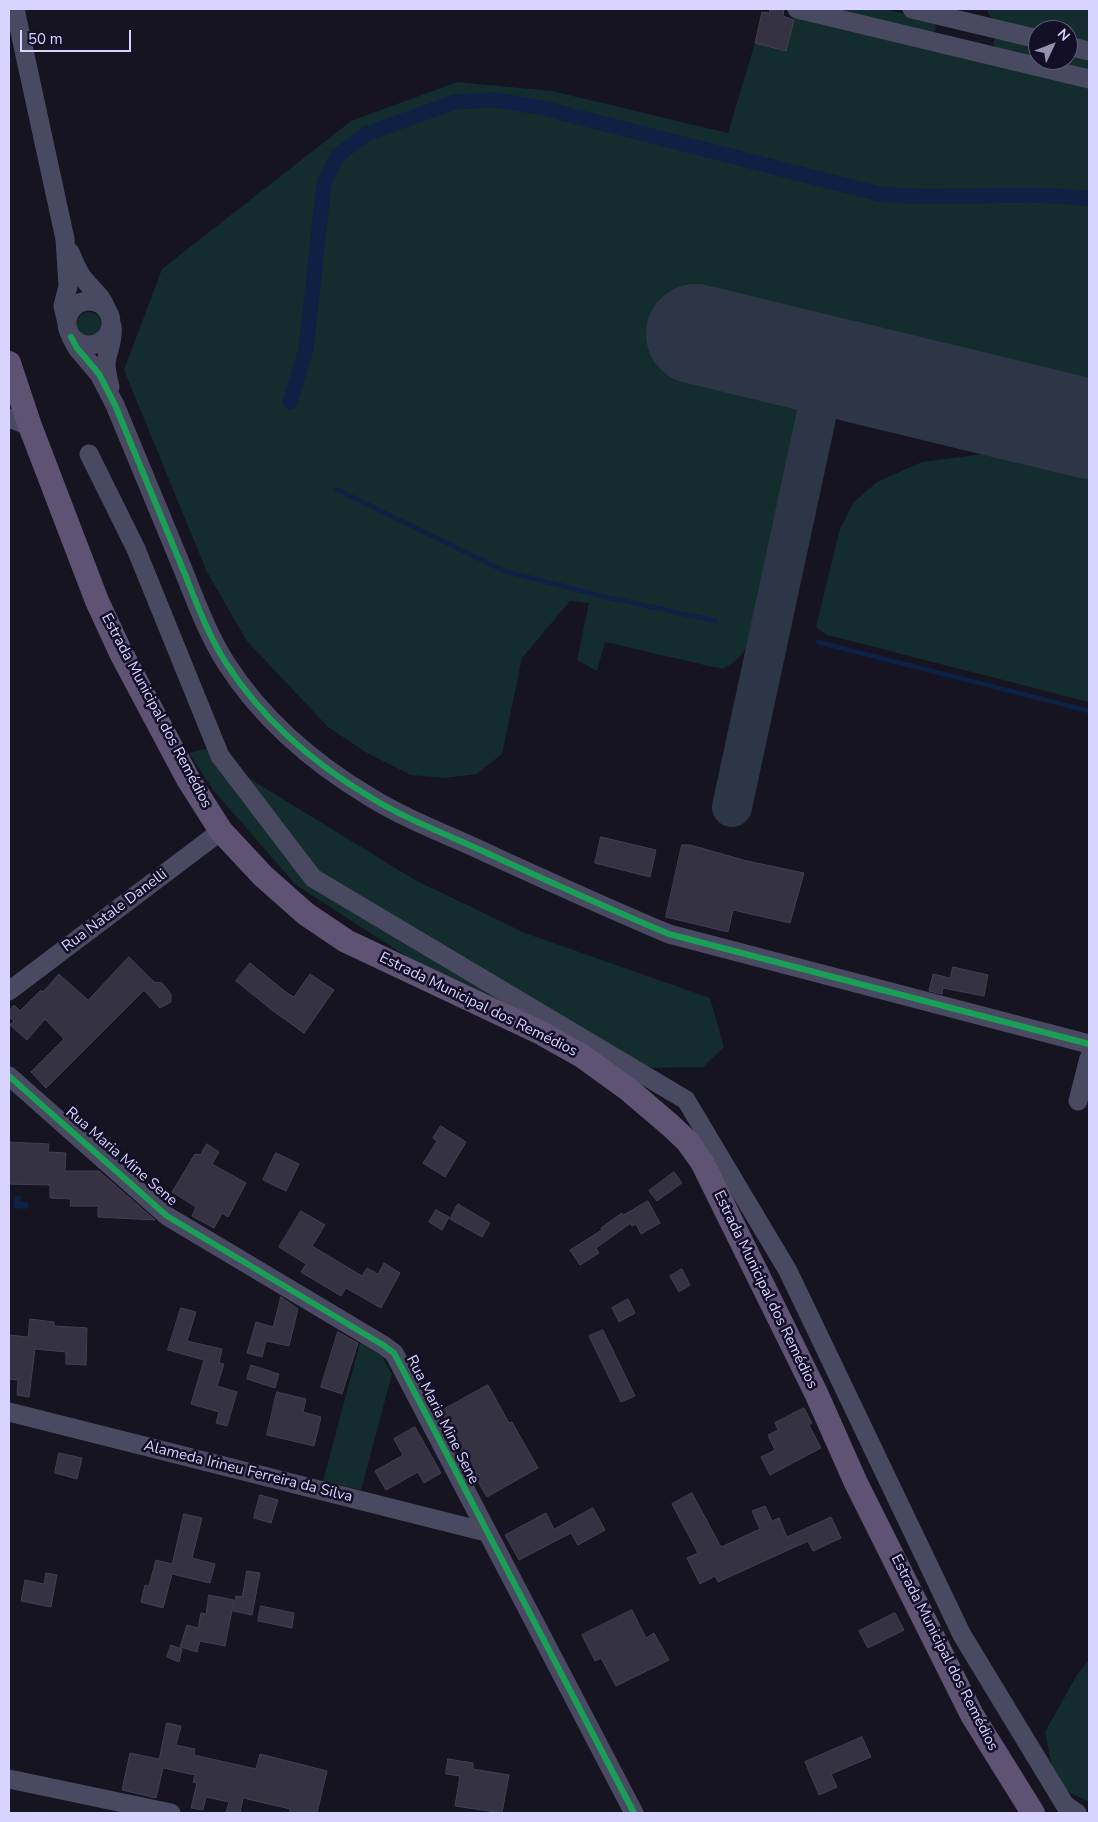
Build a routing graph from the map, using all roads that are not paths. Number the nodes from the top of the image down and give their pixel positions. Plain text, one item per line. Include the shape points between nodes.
1 (15, 9) edge
2 (797, 9) edge
3 (912, 9) edge
4 (972, 16) edge
5 (1028, 36) edge
6 (964, 49) junction
7 (1089, 79) edge
8 (65, 239) junction
9 (110, 317) junction
10 (69, 330) junction
11 (9, 363) edge
12 (115, 405) junction
13 (19, 422) edge
14 (89, 454) dead end
15 (221, 831) junction
16 (9, 991) edge
17 (1089, 1044) edge
18 (1089, 1058) edge
19 (9, 1076) edge
20 (1078, 1101) dead end
21 (9, 1412) edge
22 (486, 1532) junction
23 (9, 1779) edge
24 (171, 1813) edge
25 (634, 1813) edge
26 (1033, 1813) edge
27 (1076, 1813) edge

1 - 8 street
2 - 6 street
3 - 4 street
4 - 5 street
4 - 6 street
6 - 7 street
8 - 9 street via 77,270 100,295
8 - 10 street via 68,286 63,306
9 - 10 street via 98,303 84,302 72,309
9 - 10 street via 108,335 97,344 76,342
9 - 12 street via 113,335 106,370
10 - 12 street via 77,348 99,374
11 - 13 main road, Estrada Municipal dos Remédios
12 - 17 street via 206,626 225,662 277,726 338,777 415,820 669,934
13 - 15 main road, Estrada Municipal dos Remédios via 122,653 188,779
14 - 27 street via 136,549 220,756 313,878 686,1100 788,1271 962,1635 1065,1805
15 - 16 street, Rua Natale Danelli
15 - 26 main road, Estrada Municipal dos Remédios via 263,876 299,908 346,941 541,1033 582,1056 629,1090 687,1141 714,1186 816,1393 856,1483 972,1715
18 - 20 street
19 - 22 street, Rua Maria Mine Sene via 167,1216 394,1353
21 - 22 street, Alameda Irineu Ferreira da Silva
22 - 25 street, Rua Maria Mine Sene
23 - 24 street

